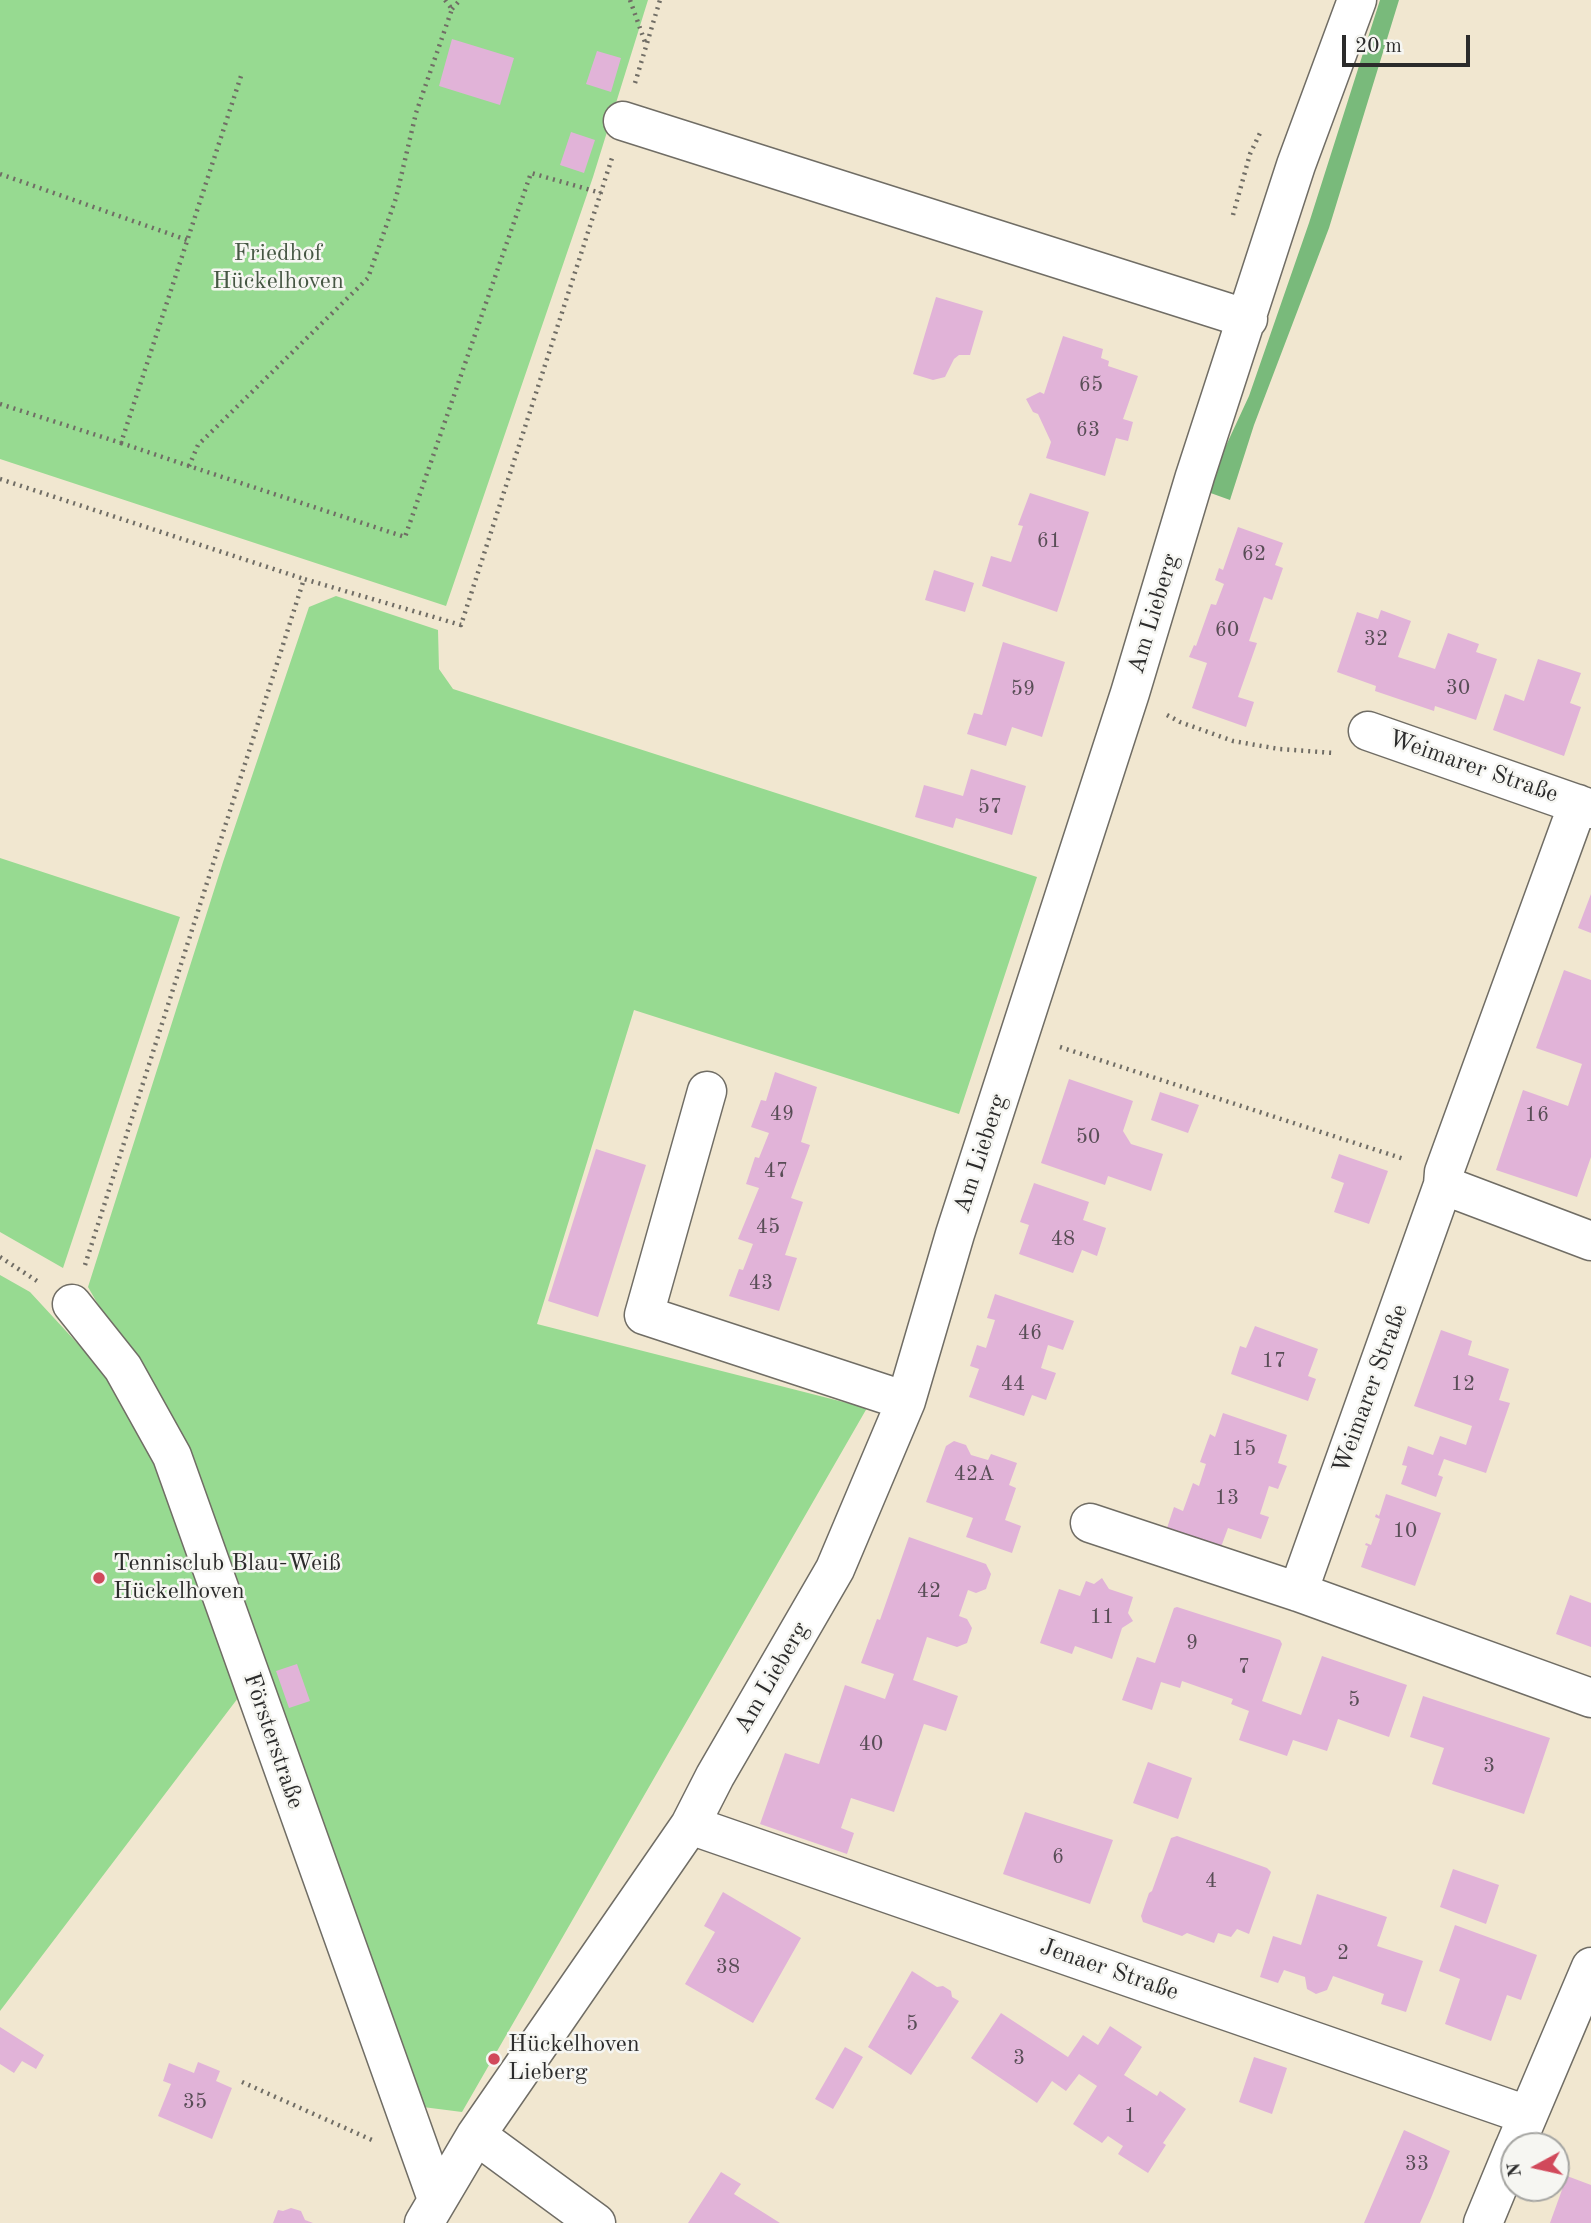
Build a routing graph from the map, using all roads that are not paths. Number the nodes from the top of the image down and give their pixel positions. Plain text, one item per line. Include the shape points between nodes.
1 (1357, 0) edge
2 (624, 121) road end
3 (1248, 319) junction
4 (1368, 731) road end
5 (1585, 806) edge
6 (707, 1091) dead end
7 (1444, 1179) junction
8 (1591, 1241) edge
9 (72, 1304) road end
10 (906, 1401) junction
11 (1090, 1523) dead end
12 (1298, 1592) junction
13 (1591, 1698) edge
14 (690, 1825) junction
15 (1591, 1967) edge
16 (1508, 2132) edge
17 (1521, 2132) edge
18 (476, 2135) junction
19 (1500, 2182) edge
20 (431, 2211) edge
21 (596, 2223) edge
22 (1483, 2223) edge

1 - 3 street, Am Lieberg via 1296,165
2 - 3 street
3 - 10 street, Am Lieberg via 955,1234
4 - 5 street, Weimarer Straße
5 - 7 street, Weimarer Straße
6 - 10 street via 644,1315
7 - 8 street
7 - 12 street, Weimarer Straße
9 - 20 street, Försterstraße via 122,1368 172,1456 413,2132
10 - 14 street, Am Lieberg via 835,1569
11 - 12 street
12 - 13 street
14 - 16 street, Jenaer Straße
14 - 18 street, Am Lieberg
15 - 17 street
18 - 20 street, Am Lieberg
18 - 21 street
19 - 22 street

